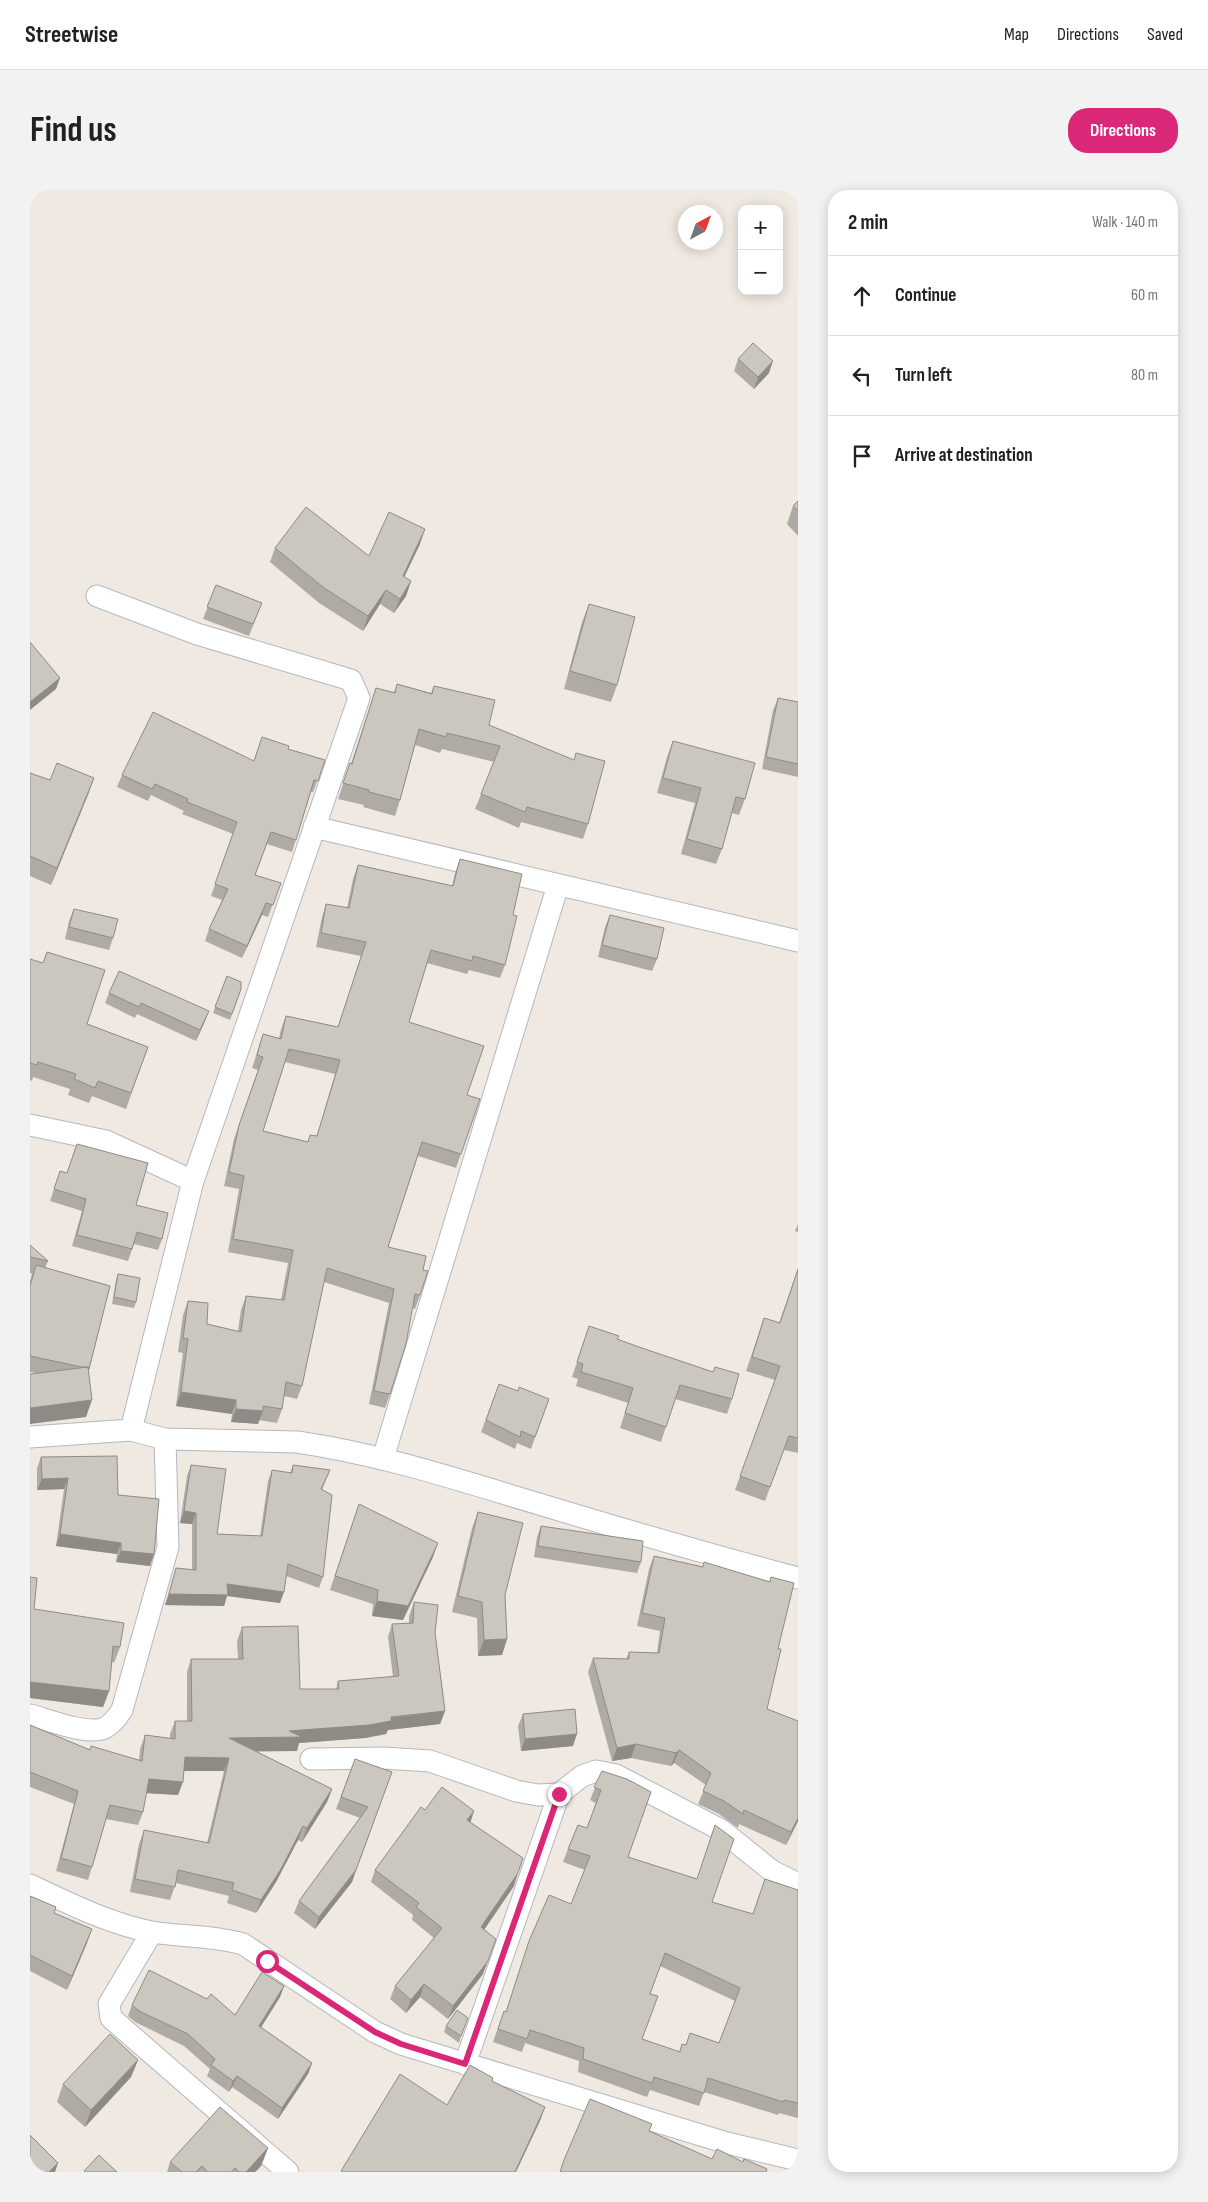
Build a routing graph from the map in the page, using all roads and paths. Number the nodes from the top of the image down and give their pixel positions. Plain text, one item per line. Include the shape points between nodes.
1 (97, 596) dead end
2 (314, 827) junction
3 (558, 886) junction
4 (798, 941) edge
5 (30, 1125) edge
6 (193, 1181) junction
7 (131, 1430) junction
8 (30, 1437) edge
9 (165, 1438) junction
10 (384, 1458) junction
11 (798, 1578) edge
12 (30, 1715) edge
13 (311, 1759) dead end
14 (559, 1794) junction
15 (798, 1884) edge
16 (30, 1885) edge
17 (152, 1932) junction
18 (465, 2064) junction
19 (798, 2160) edge
20 (288, 2172) edge

1 - 2 street via 197,634 351,680 359,698
2 - 3 street
2 - 6 street
3 - 4 street
3 - 10 street
5 - 6 street via 106,1141
6 - 7 street
7 - 8 street
7 - 9 street
9 - 10 street via 297,1442
9 - 12 street via 168,1547 122,1710 103,1728 88,1730
10 - 11 street via 673,1545
13 - 14 street via 430,1761 516,1791
14 - 15 street via 582,1776 596,1771 616,1775 721,1830 772,1871
14 - 18 street
16 - 17 street via 100,1915
17 - 18 street via 220,1937 243,1944 375,2032 401,2044
17 - 20 street via 109,2004 111,2018
18 - 19 street via 727,2143

